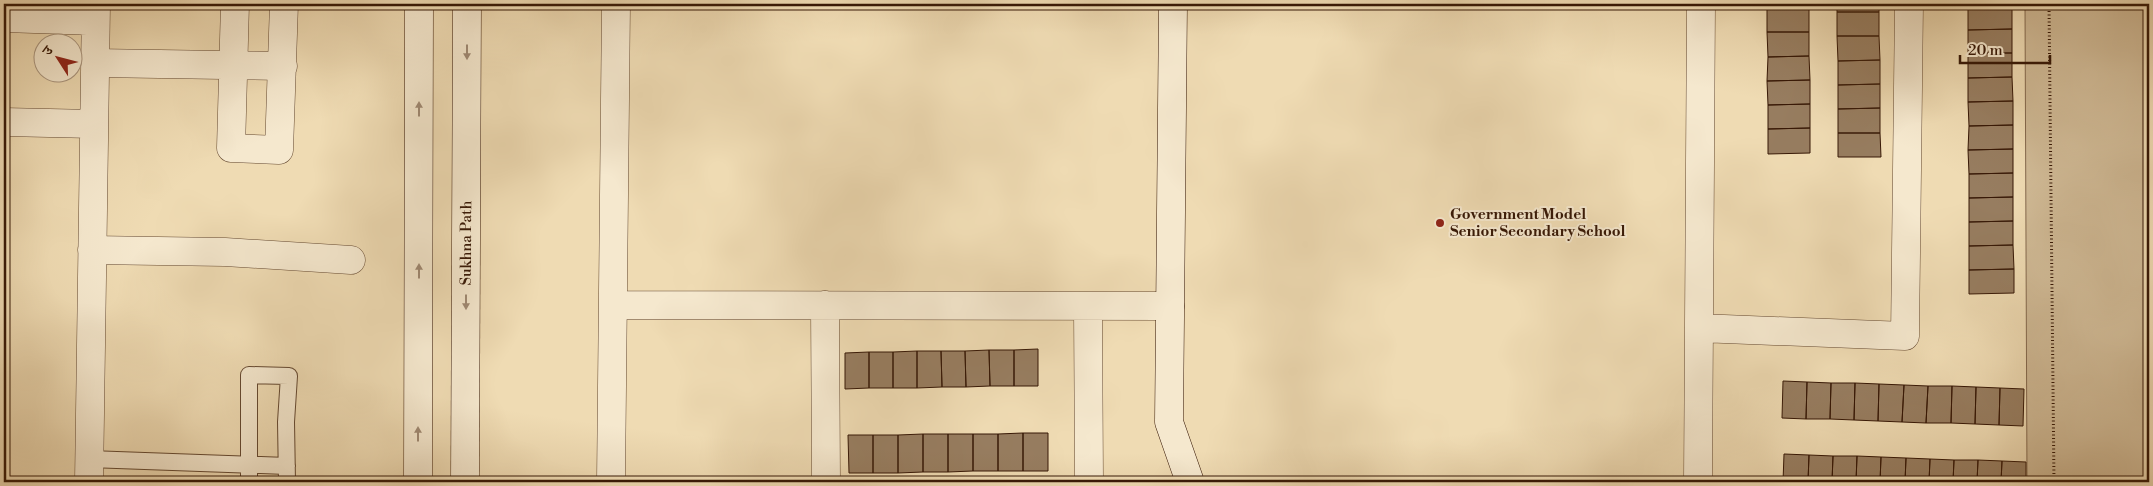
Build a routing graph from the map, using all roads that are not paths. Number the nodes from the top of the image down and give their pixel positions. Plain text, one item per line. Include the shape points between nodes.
1 (235, 4) edge
2 (284, 4) edge
3 (419, 4) edge
4 (467, 4) edge
5 (616, 4) edge
6 (1173, 4) edge
7 (1701, 4) edge
8 (1909, 4) edge
9 (96, 12) edge
10 (4, 18) edge
11 (95, 63) junction
12 (233, 66) junction
13 (282, 66) junction
14 (4, 122) edge
15 (94, 124) junction
16 (92, 250) junction
17 (350, 260) dead end
18 (613, 305) junction
19 (825, 305) junction
20 (1088, 306) junction
21 (1170, 306) junction
22 (1699, 328) junction
23 (249, 464) junction
24 (89, 471) edge
25 (287, 474) edge
26 (249, 482) edge
27 (418, 482) edge
28 (465, 482) edge
29 (611, 482) edge
30 (826, 482) edge
31 (1089, 482) edge
32 (1190, 482) edge
33 (1698, 482) edge

1 - 12 street
2 - 13 street
27 -> 3 street
4 -> 28 street, Sukhna Path
5 - 18 street
6 - 21 street
7 - 22 street
8 - 22 street via 1905,336
9 - 10 street
9 - 11 street
11 - 12 street
11 - 15 street
12 - 13 street
12 - 13 street via 231,148 279,150
14 - 15 street
15 - 16 street
16 - 17 street via 225,252
16 - 24 street
18 - 19 street
18 - 29 street
19 - 20 street
19 - 30 street
20 - 21 street
20 - 31 street
21 - 32 street via 1169,422
22 - 33 street
23 - 24 lane
23 - 25 lane
23 - 25 lane via 249,375 289,376
23 - 26 lane

